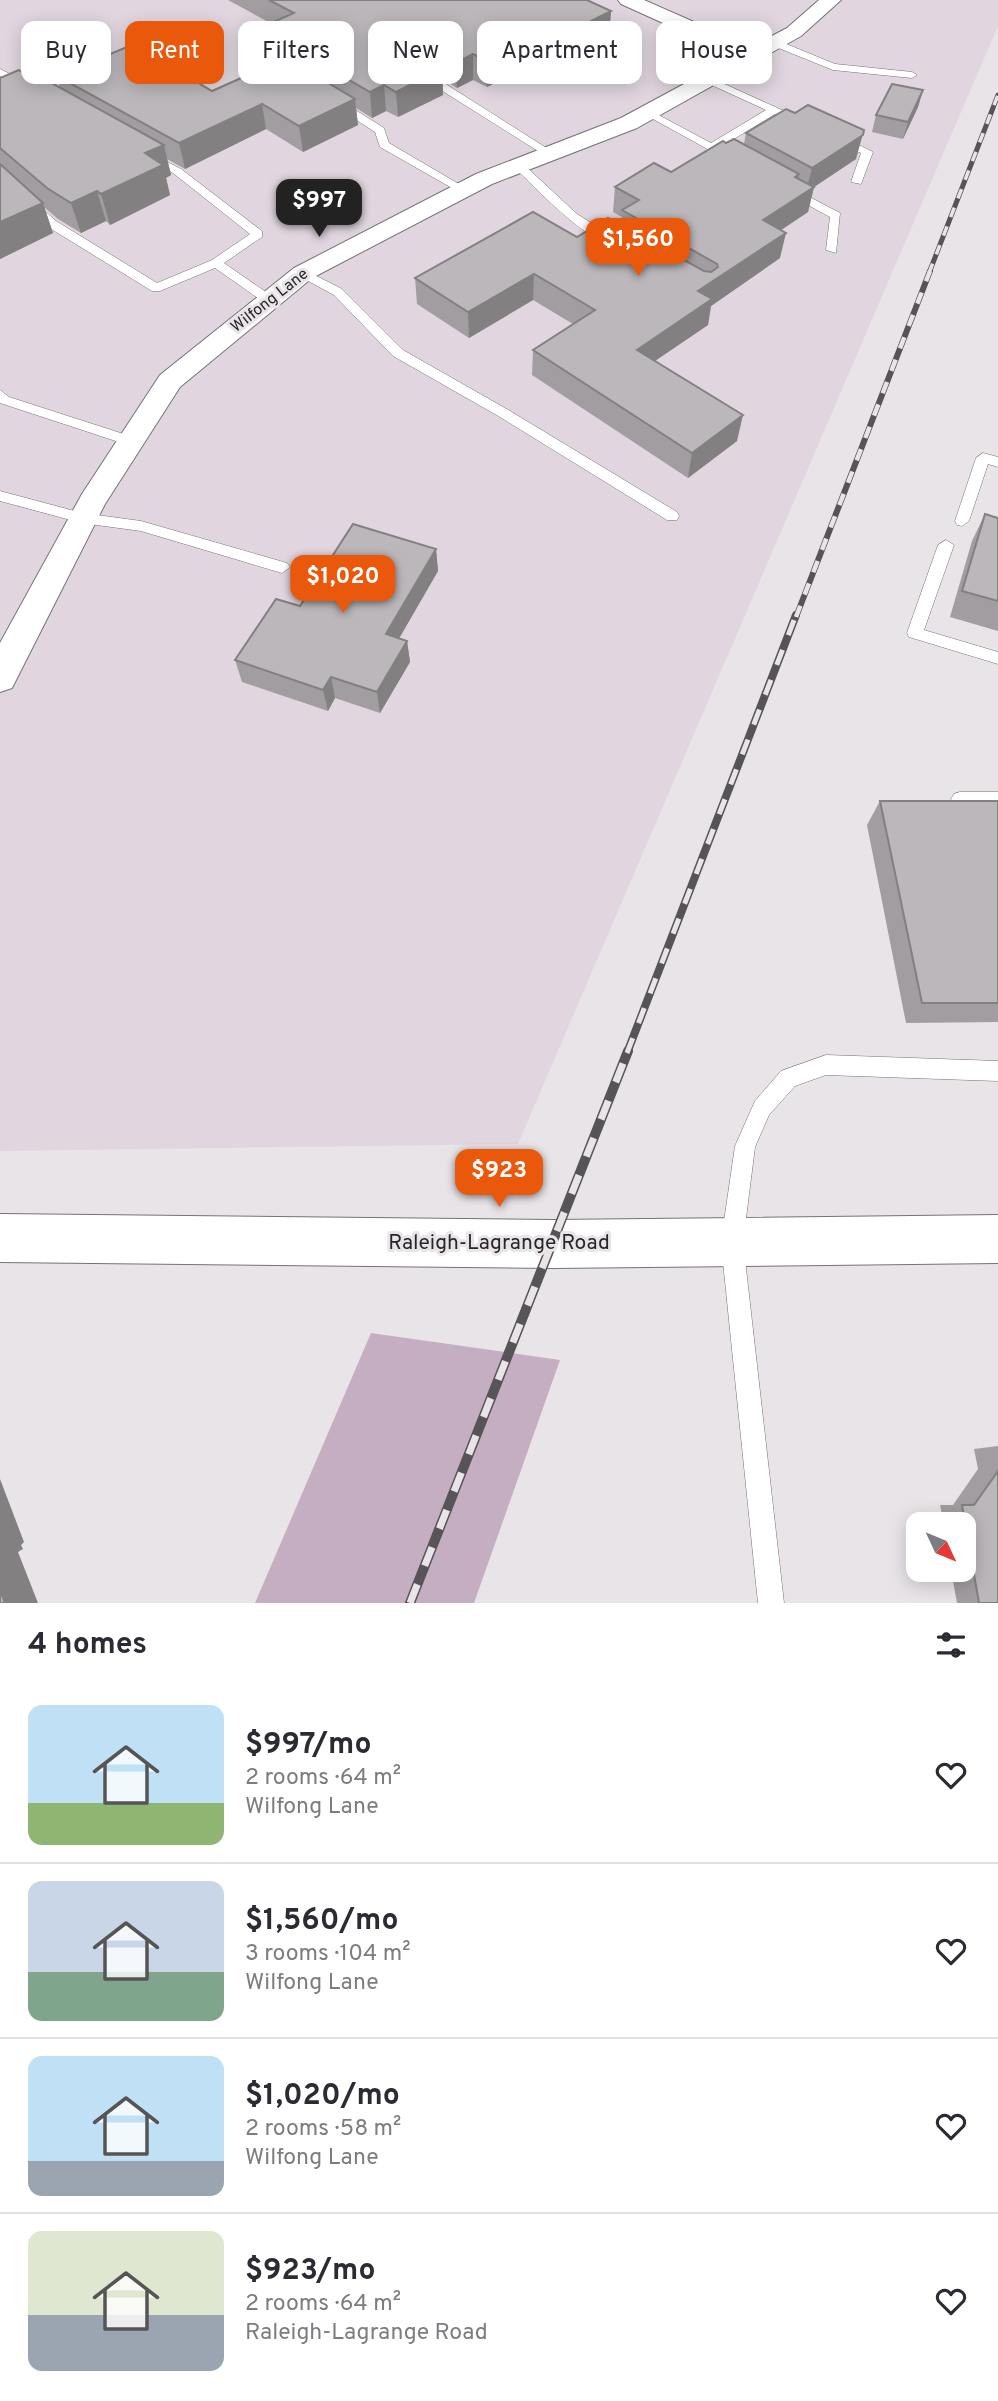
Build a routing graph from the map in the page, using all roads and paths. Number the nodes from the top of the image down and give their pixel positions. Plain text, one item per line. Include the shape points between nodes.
1 (628, 0) edge
2 (831, 0) edge
3 (686, 21) edge
4 (772, 44) edge
5 (772, 51) edge
6 (0, 72) edge
7 (912, 75) dead end
8 (439, 84) edge
9 (702, 84) edge
10 (718, 84) edge
11 (36, 92) edge
12 (326, 97) edge
13 (774, 110) junction
14 (648, 113) junction
15 (808, 125) edge
16 (832, 136) edge
17 (711, 148) junction
18 (142, 151) edge
19 (551, 153) junction
20 (520, 166) junction
21 (747, 168) edge
22 (0, 174) edge
23 (858, 182) dead end
24 (780, 186) edge
25 (463, 190) junction
26 (622, 246) edge
27 (832, 250) dead end
28 (216, 262) junction
29 (303, 273) junction
30 (269, 300) junction
31 (1, 398) edge
32 (131, 440) junction
33 (998, 462) edge
34 (0, 496) edge
35 (672, 516) dead end
36 (82, 519) junction
37 (961, 521) dead end
38 (946, 545) dead end
39 (282, 567) dead end
40 (998, 658) edge
41 (0, 679) edge
42 (960, 799) edge
43 (998, 799) edge
44 (998, 1071) edge
45 (0, 1238) edge
46 (998, 1239) edge
47 (732, 1242) junction
48 (771, 1603) edge

1 - 3 street
2 - 4 street, Wilfong Lane
5 - 7 lane via 833,67
6 - 11 lane
8 - 19 lane
9 - 14 street, Wilfong Lane
10 - 13 lane
12 - 25 lane via 380,130 384,145
13 - 15 lane
13 - 17 lane
14 - 17 lane
14 - 19 street, Wilfong Lane
16 - 23 lane via 867,152
17 - 21 lane
18 - 28 lane via 177,171 258,234
19 - 20 street, Wilfong Lane
20 - 25 street, Wilfong Lane
20 - 26 lane via 573,217
22 - 28 lane via 52,224 156,288
24 - 27 lane via 836,216
25 - 29 street, Wilfong Lane
28 - 30 lane
29 - 30 street, Wilfong Lane
29 - 35 lane via 338,292 398,353
30 - 32 street, Wilfong Lane via 170,381
31 - 32 lane
32 - 36 street, Wilfong Lane
33 - 37 lane via 983,458
34 - 36 lane
36 - 39 lane via 141,526
36 - 41 street, Wilfong Lane
38 - 40 lane via 915,633
42 - 43 lane
44 - 47 lane via 826,1065 788,1078 762,1108 745,1146
45 - 47 main road, Raleigh-Lagrange Road
46 - 47 main road, Raleigh-Lagrange Road
47 - 48 lane

